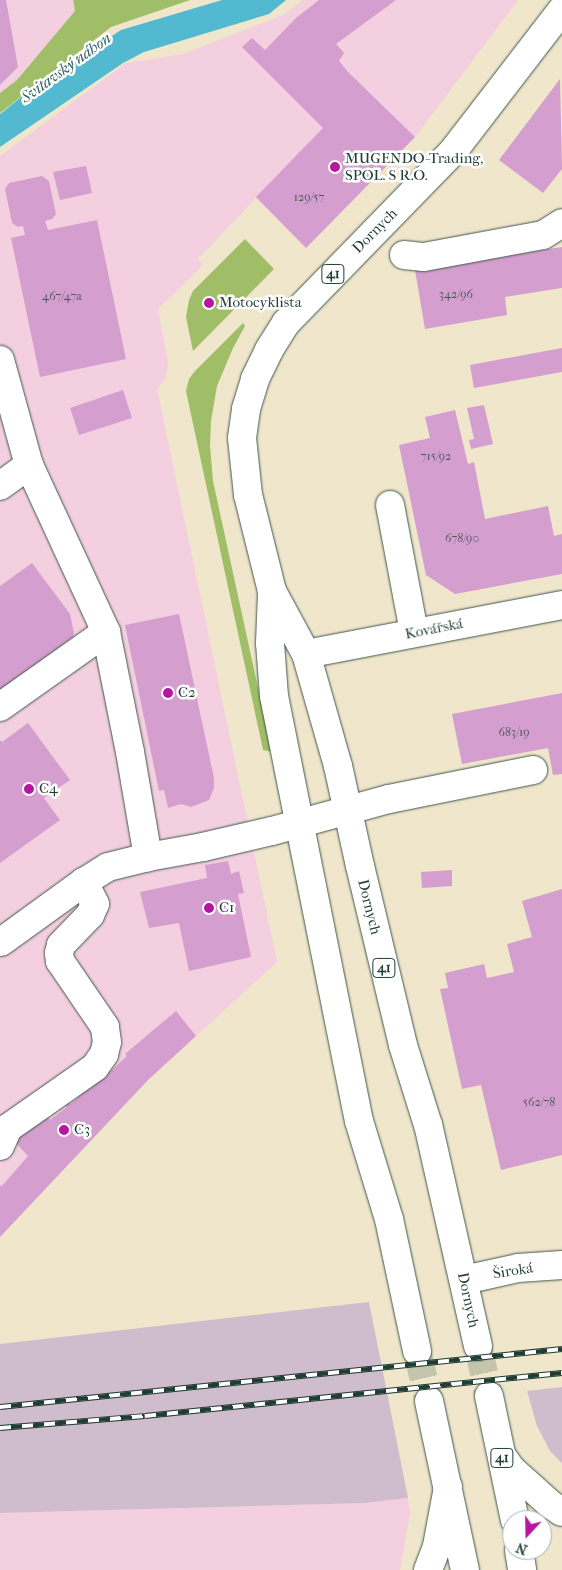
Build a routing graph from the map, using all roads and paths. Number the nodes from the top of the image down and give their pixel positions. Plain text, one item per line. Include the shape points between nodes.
1 (562, 10) edge
2 (562, 223) edge
3 (404, 255) dead end
4 (0, 360) edge
5 (29, 465) junction
6 (0, 486) edge
7 (390, 505) dead end
8 (272, 591) junction
9 (562, 605) edge
10 (106, 632) junction
11 (414, 632) junction
12 (306, 654) junction
13 (0, 708) edge
14 (533, 770) dead end
15 (348, 810) junction
16 (299, 822) junction
17 (148, 857) junction
18 (84, 882) junction
19 (1, 942) edge
20 (0, 1146) edge
21 (562, 1265) edge
22 (464, 1280) junction
23 (478, 1346) tunnel mouth
24 (417, 1351) tunnel mouth
25 (489, 1396) tunnel mouth
26 (429, 1401) tunnel mouth
27 (502, 1456) junction
28 (448, 1487) junction
29 (513, 1510) edge
30 (562, 1512) edge
31 (428, 1570) edge
32 (465, 1570) edge

1 - 8 main road, Dornych / 41 via 454,150 296,313 262,364 246,409 242,453 248,495
2 - 3 main road via 543,235 424,257
4 - 5 main road
5 - 6 main road
5 - 10 main road
7 - 11 main road
8 - 12 main road, Dornych / 41
8 - 16 main road, Dornych / 41 via 270,643 274,696
9 - 11 main road, Kovářská
10 - 13 main road
10 - 17 main road
11 - 12 main road, Kovářská
12 - 15 main road, Dornych / 41
14 - 15 main road
15 - 16 main road
15 - 22 main road, Dornych / 41 via 400,1036 428,1125
16 - 17 main road via 218,844
16 - 24 main road, Dornych / 41 via 360,1121 389,1219
17 - 18 main road via 108,868
18 - 19 main road
18 - 20 main road via 95,904 90,915 61,945 60,961 105,1027 107,1042 104,1054 95,1067 8,1128
21 - 22 main road, Široká via 518,1268
22 - 23 main road, Dornych / 41
25 - 27 main road, 41
26 - 28 main road
27 - 29 main road, 41
27 - 30 main road via 511,1468
28 - 31 main road via 437,1546
28 - 32 main road

